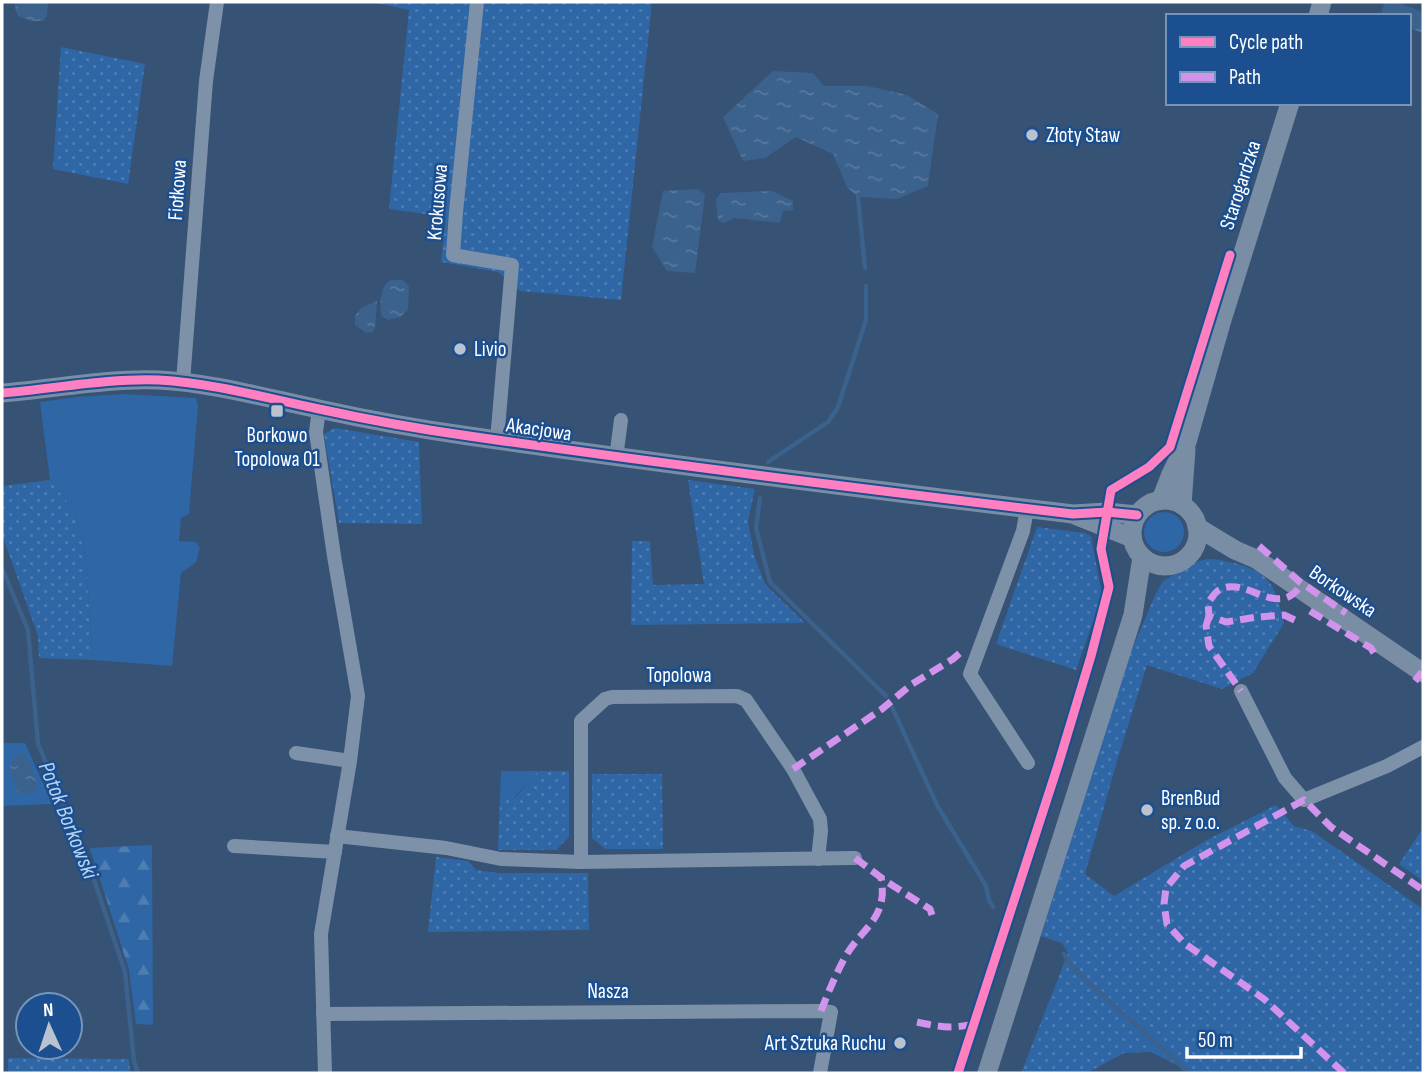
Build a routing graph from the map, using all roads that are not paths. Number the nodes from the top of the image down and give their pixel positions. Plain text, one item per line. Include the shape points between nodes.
1 (217, 2) edge
2 (477, 2) edge
3 (1289, 105) edge
4 (183, 382) junction
5 (2, 393) edge
6 (319, 409) junction
7 (621, 420) dead end
8 (498, 440) junction
9 (1187, 442) junction
10 (616, 458) junction
11 (1161, 500) junction
12 (1182, 505) junction
13 (1027, 509) junction
14 (1073, 514) junction
15 (1138, 515) junction
16 (1198, 527) junction
17 (1132, 538) junction
18 (1194, 548) junction
19 (1235, 550) junction
20 (1142, 557) junction
21 (1162, 566) junction
22 (1133, 615) junction
23 (1423, 673) edge
24 (1241, 691) dead end
25 (1423, 747) edge
26 (296, 753) dead end
27 (350, 761) junction
28 (1028, 763) dead end
29 (337, 836) junction
30 (234, 846) dead end
31 (335, 852) junction
32 (855, 858) dead end
33 (818, 859) junction
34 (581, 862) junction
35 (323, 1014) junction
36 (325, 1073) edge
37 (820, 1073) edge
38 (987, 1073) edge

1 - 4 street, Fiołkowa via 206,81
2 - 8 street, Krokusowa via 453,255 512,265
3 - 9 street, Starogardzka
4 - 5 street, Akacjowa via 106,381
4 - 6 street, Akacjowa
6 - 8 street, Akacjowa
6 - 27 street via 316,432 358,696
7 - 10 street
8 - 10 street, Akacjowa
9 - 11 street, Starogardzka
9 - 12 street, Starogardzka
10 - 13 street, Akacjowa
11 - 12 street
11 - 15 street
12 - 16 street
13 - 14 street, Akacjowa
13 - 28 street via 970,674
14 - 15 street, Akacjowa
14 - 17 street, Akacjowa
15 - 17 street
16 - 18 street
16 - 19 street, Borkowska
17 - 20 street
18 - 19 street, Borkowska
18 - 21 street via 1181,562
19 - 23 street, Borkowska via 1256,559
20 - 21 street
20 - 22 street
21 - 22 street
22 - 38 street
24 - 25 street via 1284,778 1304,800
26 - 27 street
27 - 29 street
29 - 31 street
29 - 34 street via 501,859
30 - 31 street
31 - 35 street via 321,934
32 - 33 street
33 - 34 street
33 - 34 street, Topolowa via 820,819 746,700 737,696 612,696 581,720
35 - 36 street
35 - 37 street, Nasza via 821,1010 831,1012

